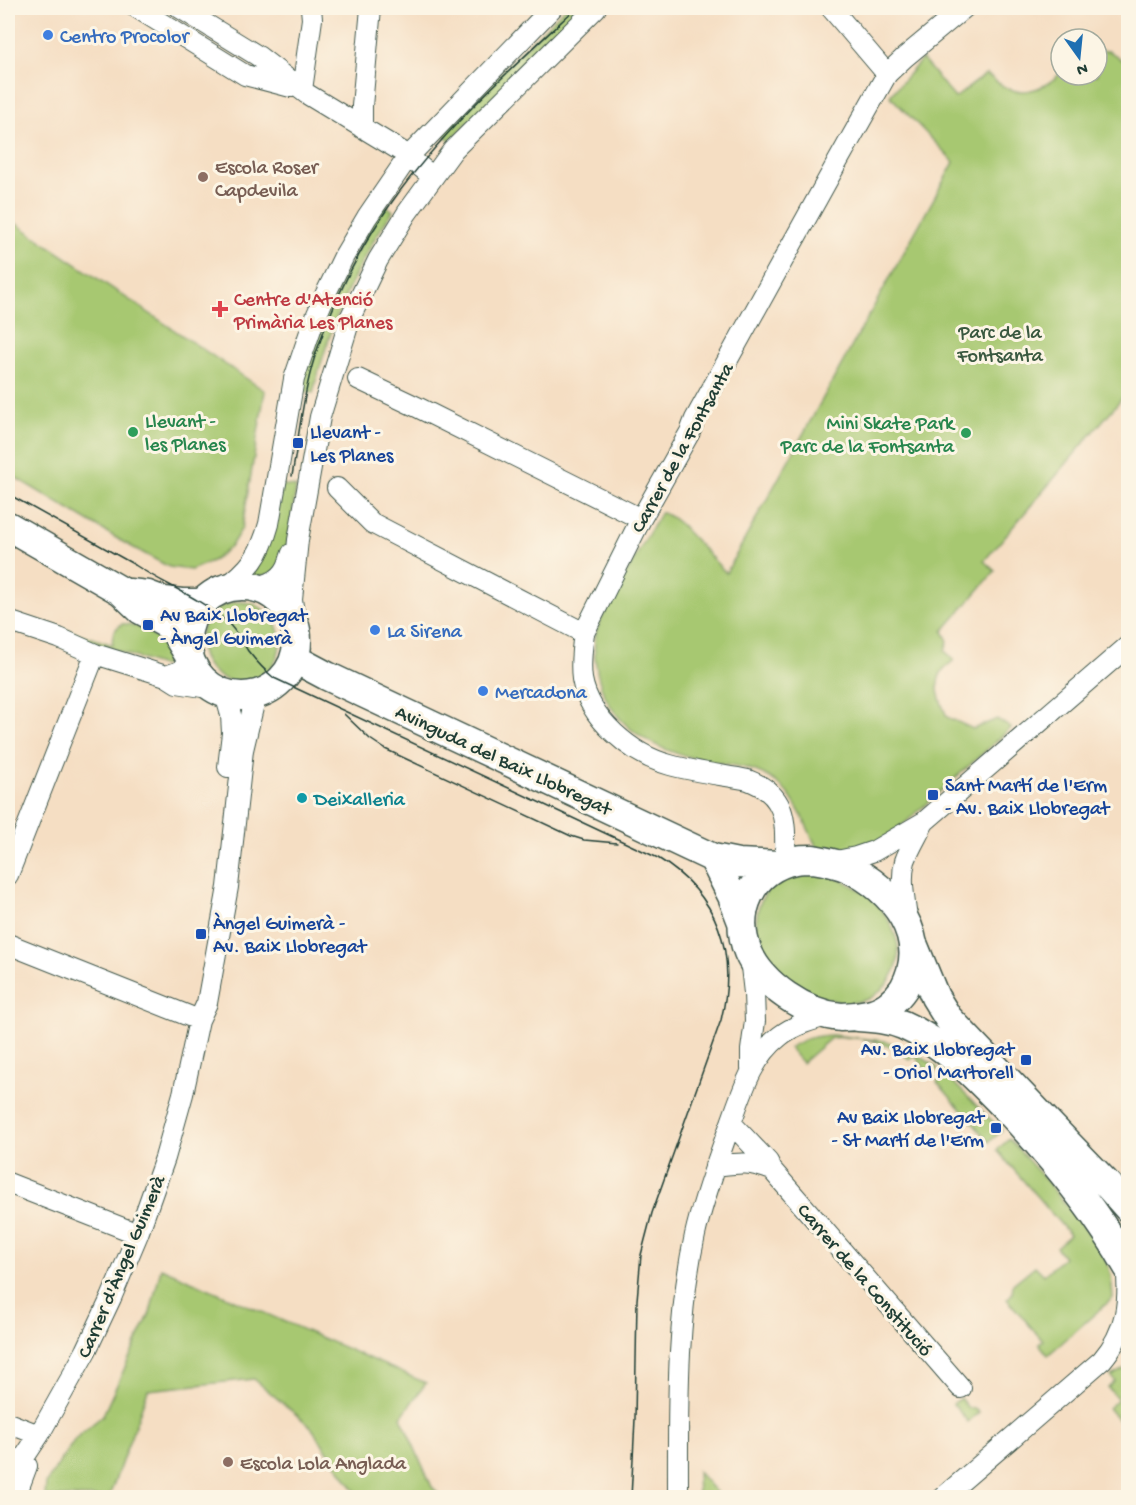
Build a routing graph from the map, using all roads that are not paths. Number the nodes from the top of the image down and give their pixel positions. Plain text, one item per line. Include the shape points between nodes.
1 (137, 8) edge
2 (180, 8) edge
3 (311, 8) edge
4 (370, 8) edge
5 (552, 8) edge
6 (596, 8) edge
7 (831, 8) edge
8 (964, 8) edge
9 (887, 74) junction
10 (302, 90) junction
11 (362, 128) junction
12 (408, 156) junction
13 (434, 177) junction
14 (358, 379) dead end
15 (337, 488) dead end
16 (641, 519) junction
17 (8, 526) edge
18 (297, 540) junction
19 (121, 591) junction
20 (225, 593) junction
21 (8, 621) edge
22 (296, 628) junction
23 (584, 633) junction
24 (1128, 646) edge
25 (95, 654) junction
26 (295, 659) junction
27 (181, 664) junction
28 (220, 692) junction
29 (256, 695) junction
30 (924, 822) junction
31 (785, 826) junction
32 (713, 858) junction
33 (822, 860) junction
34 (782, 864) junction
35 (8, 875) edge
36 (742, 922) junction
37 (910, 933) junction
38 (8, 944) edge
39 (749, 953) junction
40 (843, 1016) junction
41 (199, 1020) junction
42 (751, 1069) junction
43 (731, 1123) junction
44 (715, 1166) junction
45 (772, 1170) junction
46 (8, 1183) edge
47 (1128, 1208) edge
48 (138, 1234) junction
49 (1127, 1265) edge
50 (961, 1388) dead end
51 (8, 1423) edge
52 (39, 1436) junction
53 (8, 1482) edge
54 (15, 1497) edge
55 (678, 1497) edge
56 (942, 1497) edge

1 - 10 street via 245,75
2 - 10 street via 258,56
3 - 10 street
4 - 11 street
5 - 12 street
6 - 13 street via 453,150
7 - 9 street
8 - 9 street, Carrer de la Fontsanta
9 - 16 street, Carrer de la Fontsanta
10 - 11 street
11 - 12 street
12 - 13 street
12 - 20 street via 366,217 312,326 294,379 264,544
13 - 18 street via 378,260 351,316 320,417
14 - 16 street
15 - 23 street via 372,523
16 - 23 street, Carrer de la Fontsanta
17 - 19 street
18 - 20 street via 280,576 260,587
18 - 22 street via 292,599
19 - 20 street via 182,603
19 - 27 street via 141,610 175,632
20 - 22 street via 270,594 287,608
20 - 27 street via 192,614
21 - 25 street
22 - 26 street
23 - 31 street, Carrer de la Fontsanta via 581,663 586,692 613,733 648,757 670,765 759,784 780,805
24 - 30 street
25 - 27 street
25 - 35 street
26 - 29 street via 279,681
26 - 32 street, Avinguda del Baix Llobregat
27 - 28 street
28 - 29 street via 237,697
28 - 41 street, Carrer d'Àngel Guimerà via 231,715 232,733 210,935 198,1002
29 - 41 street, Carrer d'Àngel Guimerà via 243,750 220,934 207,1003
30 - 33 street via 874,851
30 - 37 street via 903,873
31 - 33 street, Carrer de la Fontsanta
31 - 34 street, Carrer de la Fontsanta
32 - 34 street, Avinguda del Baix Llobregat
32 - 36 street
33 - 34 street
33 - 37 street via 877,885 900,910
34 - 36 street via 752,889
36 - 39 street
37 - 40 street via 912,968 901,992 874,1013
37 - 47 street via 935,997 948,1018
38 - 41 street
39 - 40 street via 786,995
39 - 42 street via 755,1022
40 - 42 street via 792,1028 765,1050
40 - 49 street via 885,1019 903,1025 960,1063 1067,1177
41 - 48 street, Carrer d'Àngel Guimerà via 165,1158
42 - 43 street
43 - 44 street
43 - 45 street, Carrer de la Constitució
44 - 45 street via 744,1162
44 - 55 street via 695,1233 686,1289 679,1353
45 - 50 street, Carrer de la Constitució
46 - 48 street
48 - 52 street, Carrer d'Àngel Guimerà via 86,1351
49 - 56 street via 1127,1305 1113,1348
51 - 52 street
52 - 53 street, Carrer d'Àngel Guimerà
52 - 54 street, Carrer d'Àngel Guimerà

